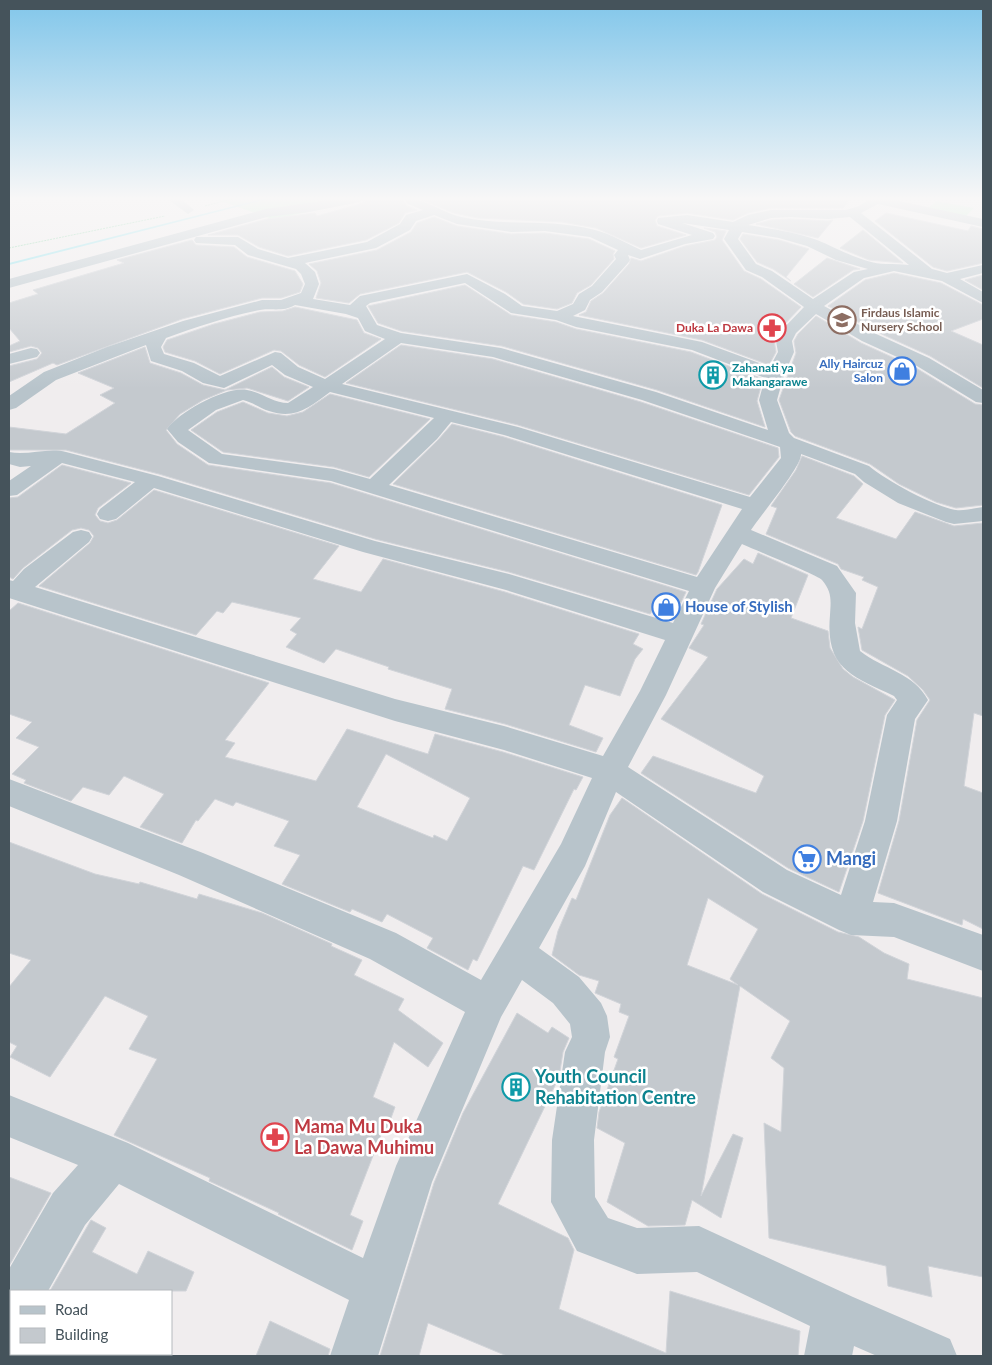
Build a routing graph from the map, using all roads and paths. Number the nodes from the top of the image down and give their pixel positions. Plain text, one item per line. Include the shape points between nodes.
1 (90, 262) edge
2 (288, 262) edge
3 (621, 262) edge
4 (747, 262) edge
5 (859, 262) edge
6 (913, 262) edge
7 (883, 268) junction
8 (983, 269) edge
9 (926, 272) junction
10 (946, 278) junction
11 (9, 284) edge
12 (983, 298) edge
13 (292, 300) junction
14 (815, 308) junction
15 (366, 316) junction
16 (559, 316) junction
17 (159, 336) junction
18 (398, 338) junction
19 (30, 353) dead end
20 (9, 359) edge
21 (775, 375) junction
22 (326, 386) junction
23 (983, 398) edge
24 (9, 404) edge
25 (447, 415) junction
26 (790, 444) junction
27 (59, 456) junction
28 (9, 458) edge
29 (151, 480) junction
30 (373, 488) junction
31 (9, 490) edge
32 (755, 506) junction
33 (108, 514) dead end
34 (983, 514) edge
35 (738, 533) junction
36 (81, 537) dead end
37 (703, 587) junction
38 (13, 590) edge
39 (679, 635) junction
40 (610, 771) junction
41 (9, 792) edge
42 (851, 918) junction
43 (983, 953) edge
44 (517, 954) junction
45 (488, 1004) junction
46 (9, 1116) edge
47 (113, 1158) junction
48 (375, 1289) junction
49 (23, 1290) edge
50 (832, 1335) edge
51 (354, 1356) edge
52 (933, 1356) edge

1 - 11 street
2 - 13 street via 308,272 312,284 307,296
3 - 16 street via 573,311
4 - 14 street
5 - 7 street
6 - 9 street
7 - 9 street
7 - 14 street via 859,274
8 - 10 street
9 - 10 street
10 - 12 street
13 - 15 street
13 - 17 street via 284,305 262,305 189,324
14 - 21 street via 789,331 784,341 786,352
14 - 23 street via 923,362
15 - 16 street via 358,305 365,299 467,278 517,310
15 - 18 street via 371,328
16 - 21 street via 696,346
17 - 22 street via 153,347 157,357 188,367 218,382 224,383 275,357 301,375
17 - 24 street via 50,376
18 - 22 street
18 - 26 street via 533,361
19 - 20 street
21 - 26 street via 768,400 780,435
22 - 25 street
22 - 30 street via 289,410 247,395 212,403 177,429 216,459 334,475
25 - 30 street
25 - 32 street via 512,431
26 - 32 street via 791,458
26 - 34 street via 862,470 906,498 954,517
27 - 28 street via 20,461
27 - 29 street
27 - 31 street
29 - 33 street
29 - 39 street via 371,547 599,608
30 - 37 street
32 - 35 street
35 - 37 street
35 - 42 street via 829,572 844,593 842,623 847,656 865,670 904,688 914,700 901,715 881,821
36 - 38 street
37 - 39 street
38 - 40 street via 395,710 504,738
39 - 40 street via 652,695
40 - 42 street via 775,880
40 - 44 street via 573,856
41 - 45 street via 191,864 383,946
42 - 43 street via 894,920
44 - 45 street
44 - 50 street via 566,990 588,1016 591,1037 585,1052 573,1140 573,1202 593,1235 637,1251 699,1249
45 - 48 street via 411,1181
46 - 47 street
47 - 48 street
47 - 49 street via 69,1209
48 - 51 street
50 - 52 street

